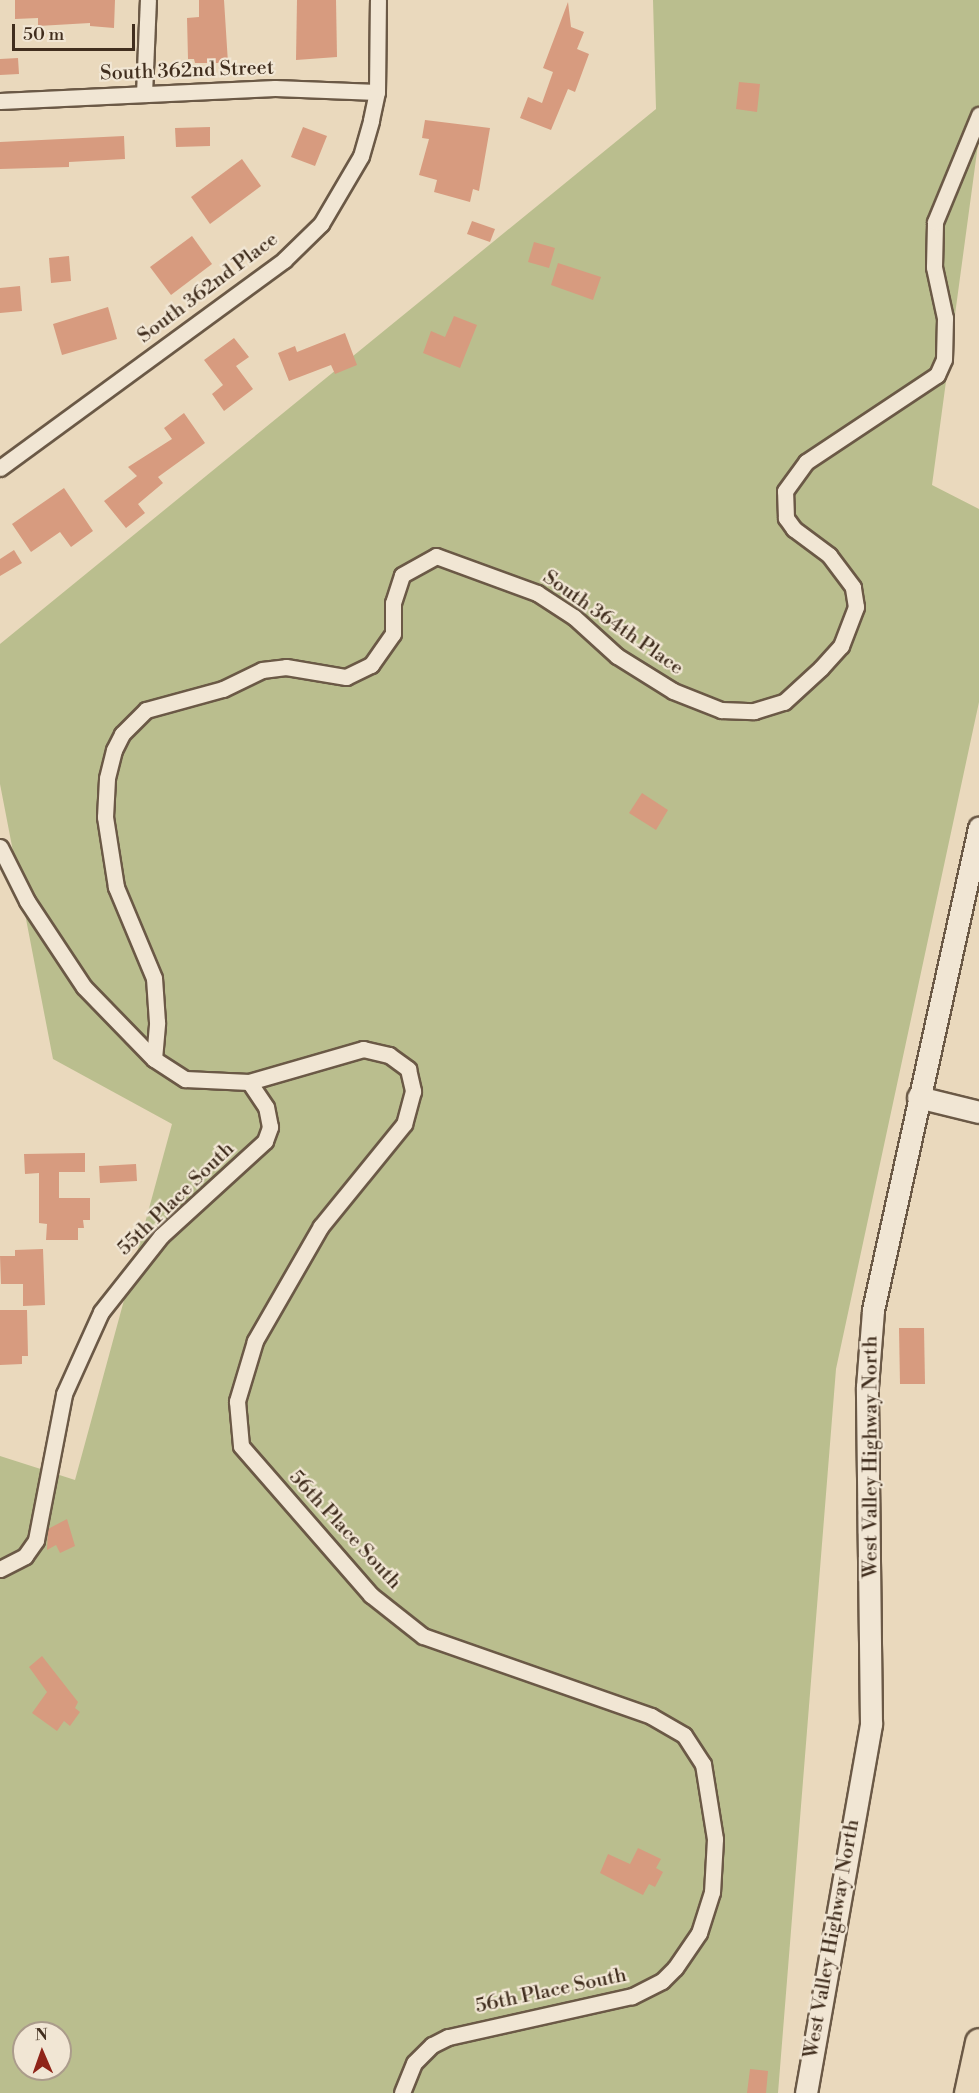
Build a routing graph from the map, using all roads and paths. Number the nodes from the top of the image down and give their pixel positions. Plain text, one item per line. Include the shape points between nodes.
1 (148, 0) edge
2 (378, 0) edge
3 (377, 92) junction
4 (144, 94) junction
5 (0, 101) edge
6 (979, 115) edge
7 (0, 468) edge
8 (979, 827) edge
9 (0, 847) edge
10 (154, 1059) junction
11 (249, 1082) junction
12 (918, 1097) junction
13 (979, 1112) edge
14 (0, 1569) edge
15 (979, 2042) edge
16 (402, 2093) edge
17 (806, 2093) edge
18 (968, 2093) edge

1 - 4 street
2 - 3 street, South 362nd Place
3 - 4 street, South 362nd Street via 275,88
3 - 7 street, South 362nd Place via 361,156 321,224 284,260
4 - 5 street, South 362nd Street
6 - 10 street, South 364th Place via 936,222 934,267 945,318 944,359 937,375 806,462 785,491 786,518 794,529 829,555 853,587 856,607 841,646 784,702 754,711 720,710 673,691 617,656 574,617 537,593 464,563 436,556 402,575 393,603 393,634 371,665 346,677 286,667 262,670 223,689 146,710 122,734 114,750 105,804 108,854 116,887 154,978
8 - 12 main road, West Valley Highway North
9 - 10 street via 27,901 84,987
10 - 11 street, 56th Place South via 185,1079
11 - 14 street, 55th Place South via 266,1107 270,1127 266,1141 161,1236 101,1312 64,1394 40,1527 29,1551
11 - 16 street, 56th Place South via 365,1048 399,1061 411,1075 414,1088 404,1124 321,1226 255,1341 237,1401 241,1446 371,1594 423,1636 651,1716 684,1735 698,1752 707,1779 715,1872 707,1914 675,1968 647,1990 599,2006 496,2024 448,2037 432,2045 414,2063
12 - 13 main road
12 - 17 main road, West Valley Highway North via 877,1288 868,1353 871,1724
15 - 18 highway

